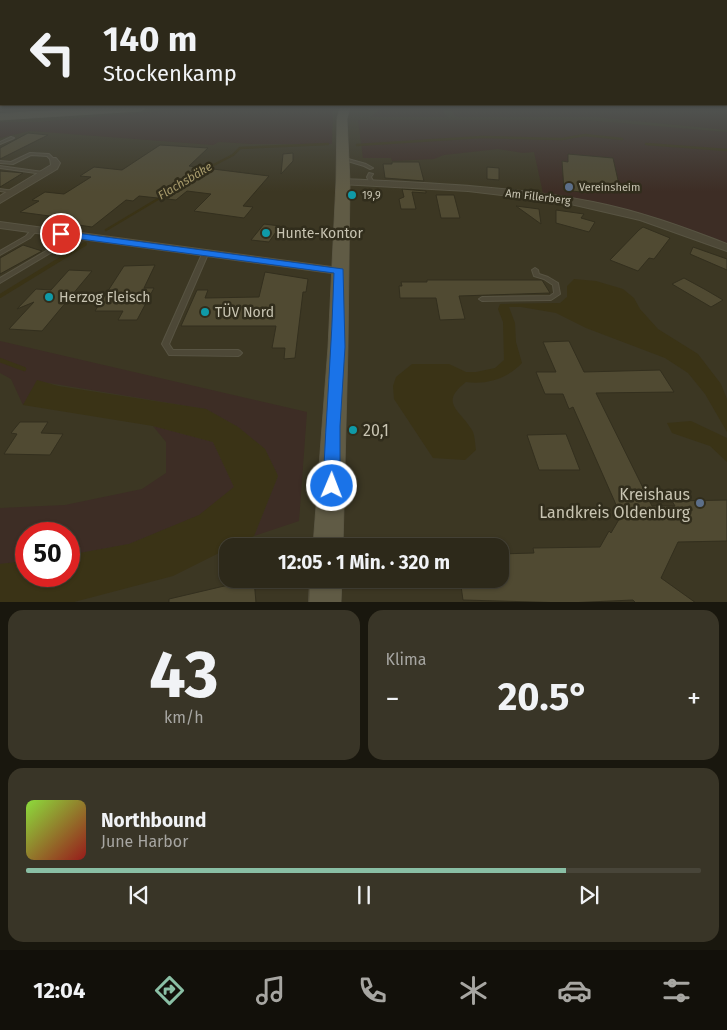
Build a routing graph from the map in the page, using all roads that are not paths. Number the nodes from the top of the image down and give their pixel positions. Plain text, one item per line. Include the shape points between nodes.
1 (342, 136) edge
2 (12, 138) dead end
3 (0, 143) edge
4 (342, 158) junction
5 (53, 160) joint
6 (0, 162) edge
7 (0, 167) edge
8 (43, 174) junction
9 (371, 175) junction
10 (343, 182) junction
11 (0, 190) edge
12 (14, 192) junction
13 (0, 200) edge
14 (0, 225) edge
15 (34, 230) junction
16 (75, 236) junction
17 (727, 248) edge
18 (0, 252) edge
19 (205, 254) junction
20 (535, 270) dead end
21 (339, 271) junction
22 (0, 281) edge
23 (482, 299) dead end
24 (238, 353) dead end
25 (328, 538) edge
26 (326, 588) edge
27 (325, 602) edge

1 - 4 main road
2 - 3 lane
4 - 9 lane via 365,164
4 - 10 main road
5 - 6 lane via 48,155 30,154 12,163
5 - 8 street via 56,163 54,167
7 - 8 lane
8 - 12 street
9 - 10 street, Am Fillerberg
9 - 17 street, Am Fillerberg via 562,199 636,216
10 - 21 main road
11 - 12 lane
12 - 13 street
14 - 15 street
15 - 16 street
15 - 18 lane via 28,237
16 - 19 street
16 - 22 lane
19 - 21 street
19 - 24 lane via 165,344 171,353
20 - 23 lane via 536,275 556,284 556,294 551,298
21 - 25 main road
26 - 27 main road

